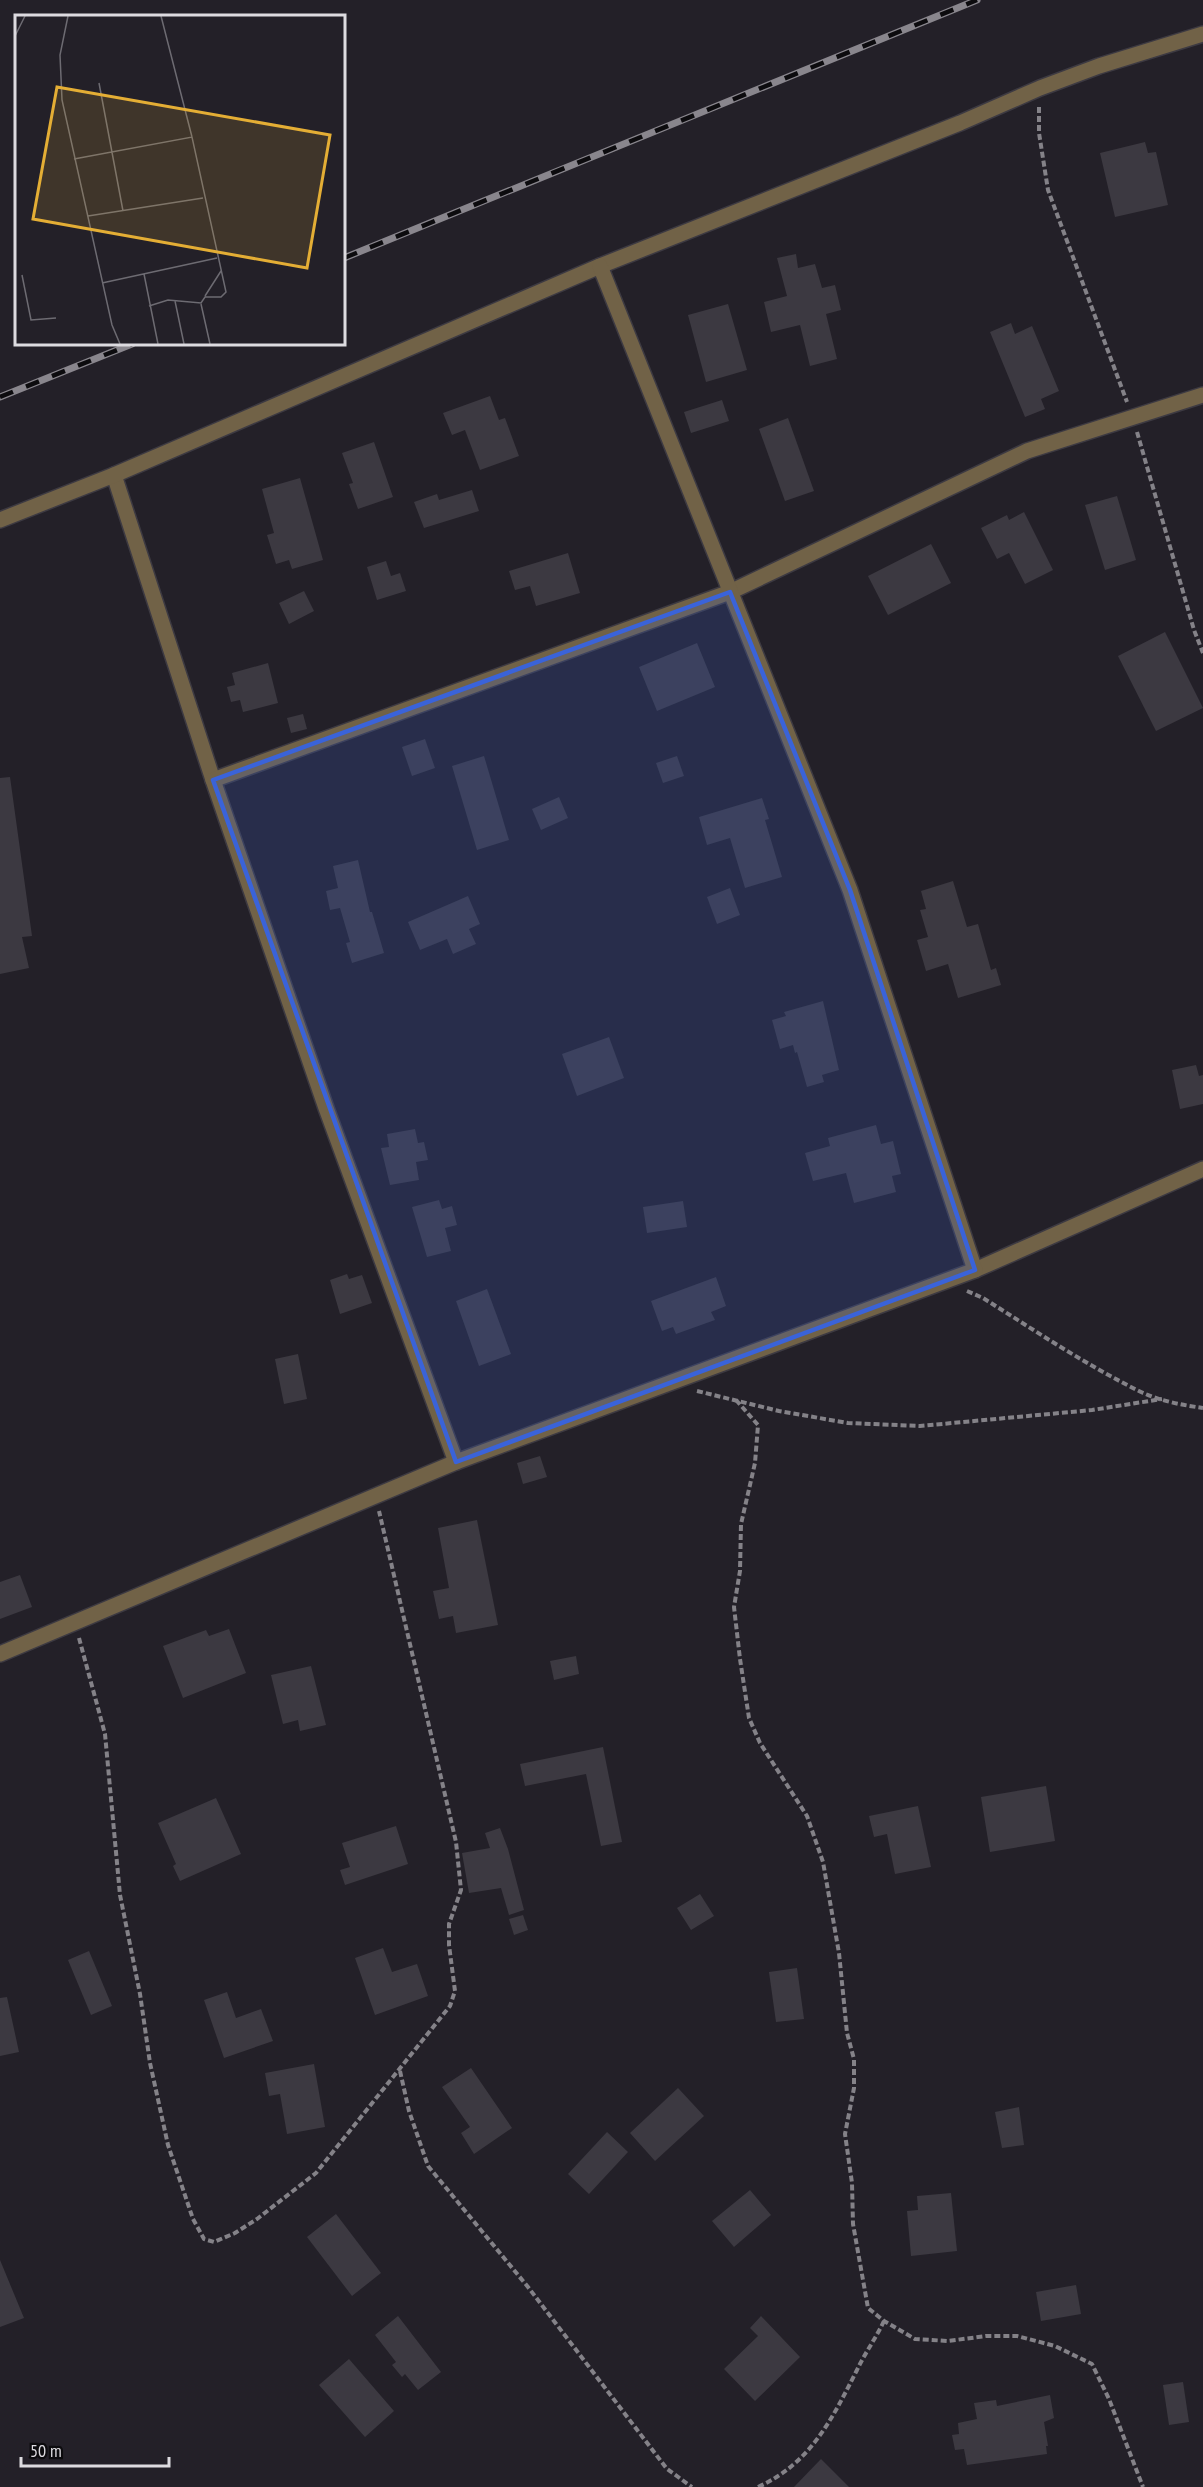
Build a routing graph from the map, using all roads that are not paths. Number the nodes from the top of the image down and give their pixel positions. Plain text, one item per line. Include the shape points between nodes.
1 (1203, 34) edge
2 (600, 266) junction
3 (1203, 394) edge
4 (114, 475) junction
5 (0, 520) edge
6 (730, 592) junction
7 (213, 780) junction
8 (1203, 1169) edge
9 (975, 1270) junction
10 (456, 1462) junction
11 (0, 1654) edge

1 - 2 street via 1040,88
2 - 4 street
2 - 6 street
3 - 6 street via 1027,451
4 - 5 street
4 - 7 street
6 - 7 street
6 - 9 street via 850,890
7 - 10 street via 326,1108
8 - 9 street
9 - 10 street
10 - 11 street

